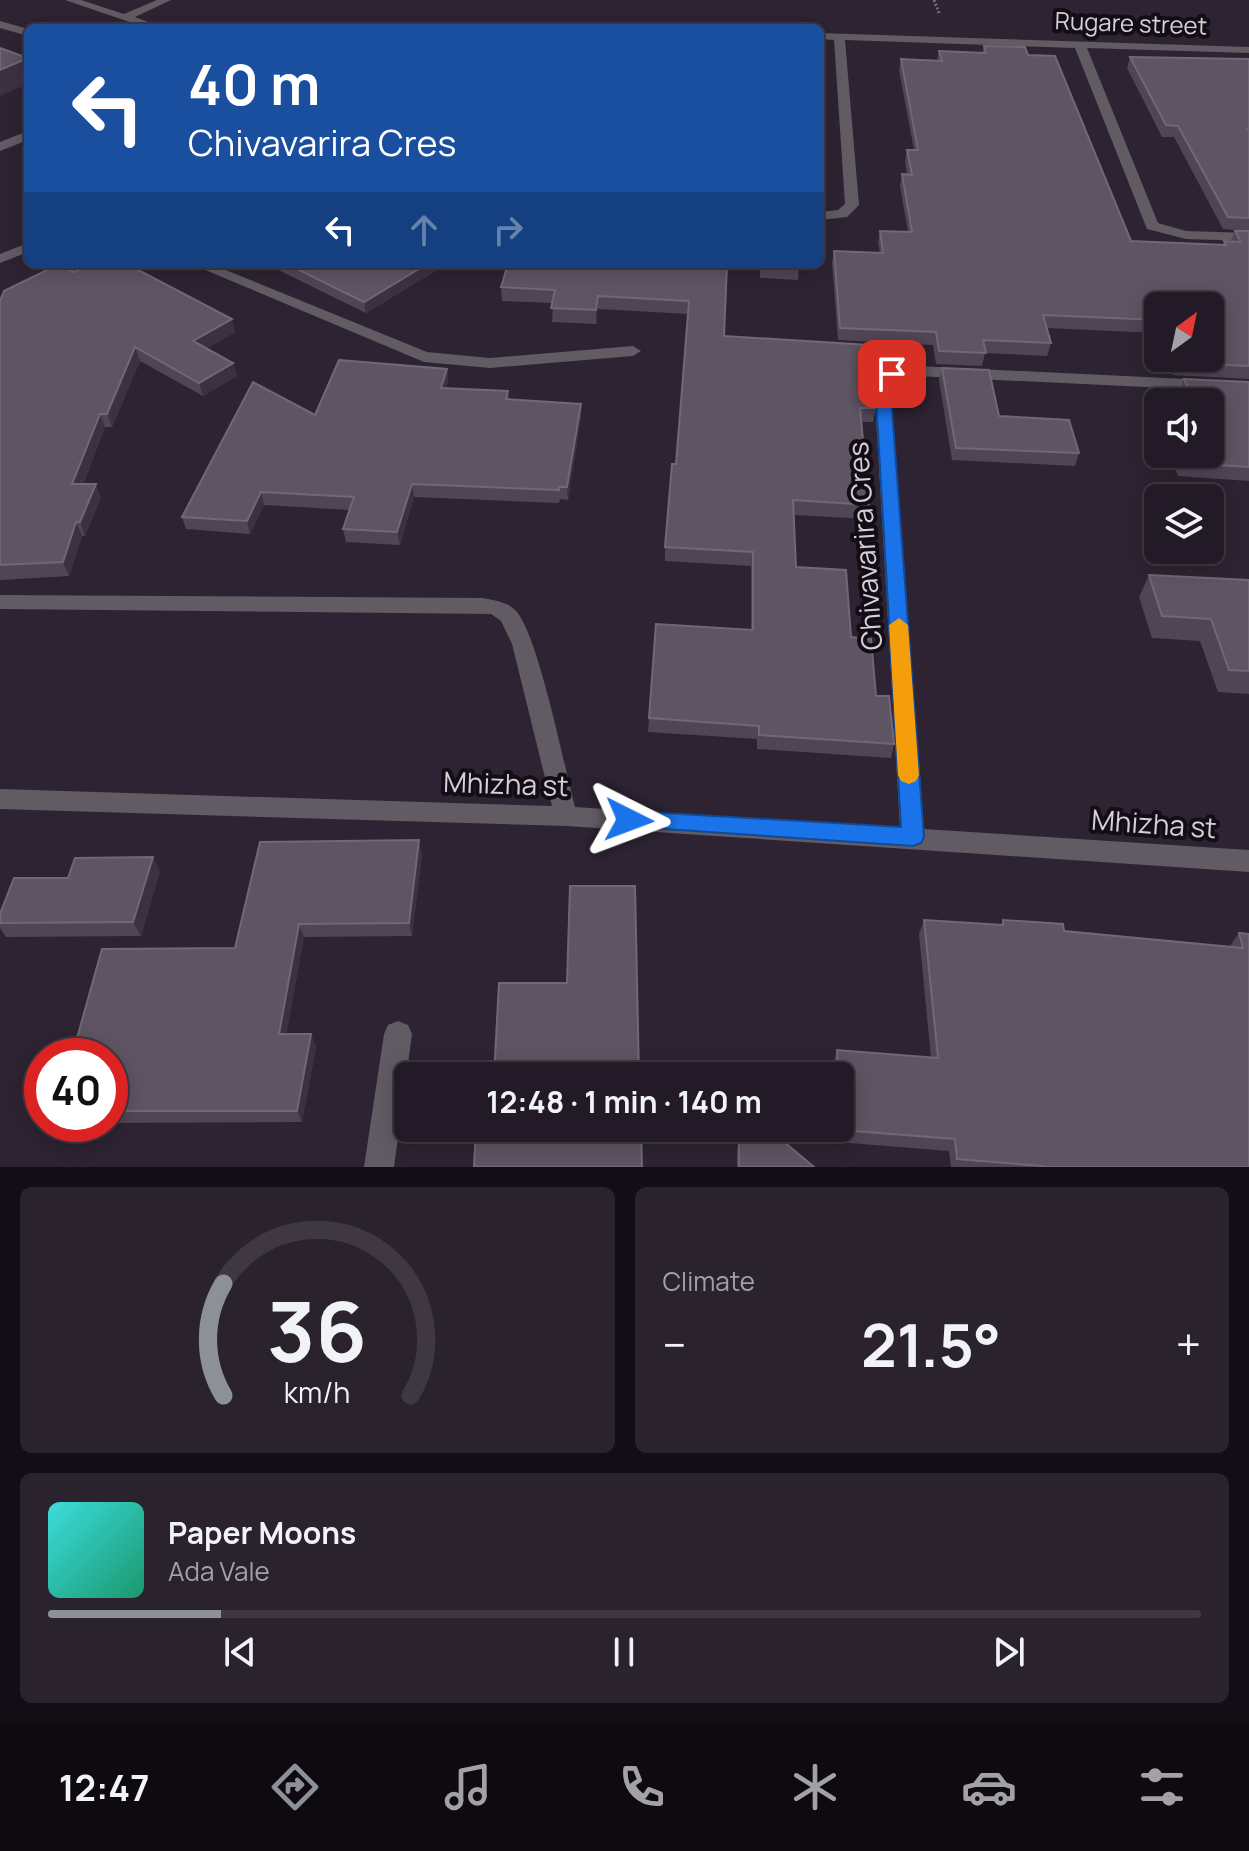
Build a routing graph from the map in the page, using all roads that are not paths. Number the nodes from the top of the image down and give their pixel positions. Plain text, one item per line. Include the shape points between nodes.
1 (70, 0) edge
2 (166, 0) edge
3 (126, 17) junction
4 (0, 24) edge
5 (146, 24) edge
6 (24, 32) edge
7 (824, 36) edge
8 (839, 37) junction
9 (1080, 45) junction
10 (1249, 50) edge
11 (24, 137) edge
12 (0, 147) edge
13 (824, 216) edge
14 (1249, 237) edge
15 (24, 249) edge
16 (0, 259) edge
17 (208, 268) edge
18 (633, 351) dead end
19 (1249, 387) edge
20 (0, 602) edge
21 (0, 799) edge
22 (566, 816) junction
23 (913, 837) junction
24 (1249, 861) edge
25 (398, 1034) dead end
26 (379, 1167) edge

1 - 3 street
2 - 3 street
3 - 5 street
4 - 6 street
7 - 8 street, Rugare street
8 - 9 street, Rugare street
8 - 13 street via 852,205 840,215
9 - 10 street, Rugare street
9 - 14 street via 1152,226 1186,235
11 - 12 street
15 - 16 street
17 - 18 street via 410,353 439,360 490,363
19 - 23 street, Chivavarira Cres via 916,371 892,374 882,382
20 - 22 street via 497,608 509,616 522,644
21 - 22 street, Mhizha st
22 - 23 street, Mhizha st
23 - 24 street, Mhizha st
25 - 26 street

